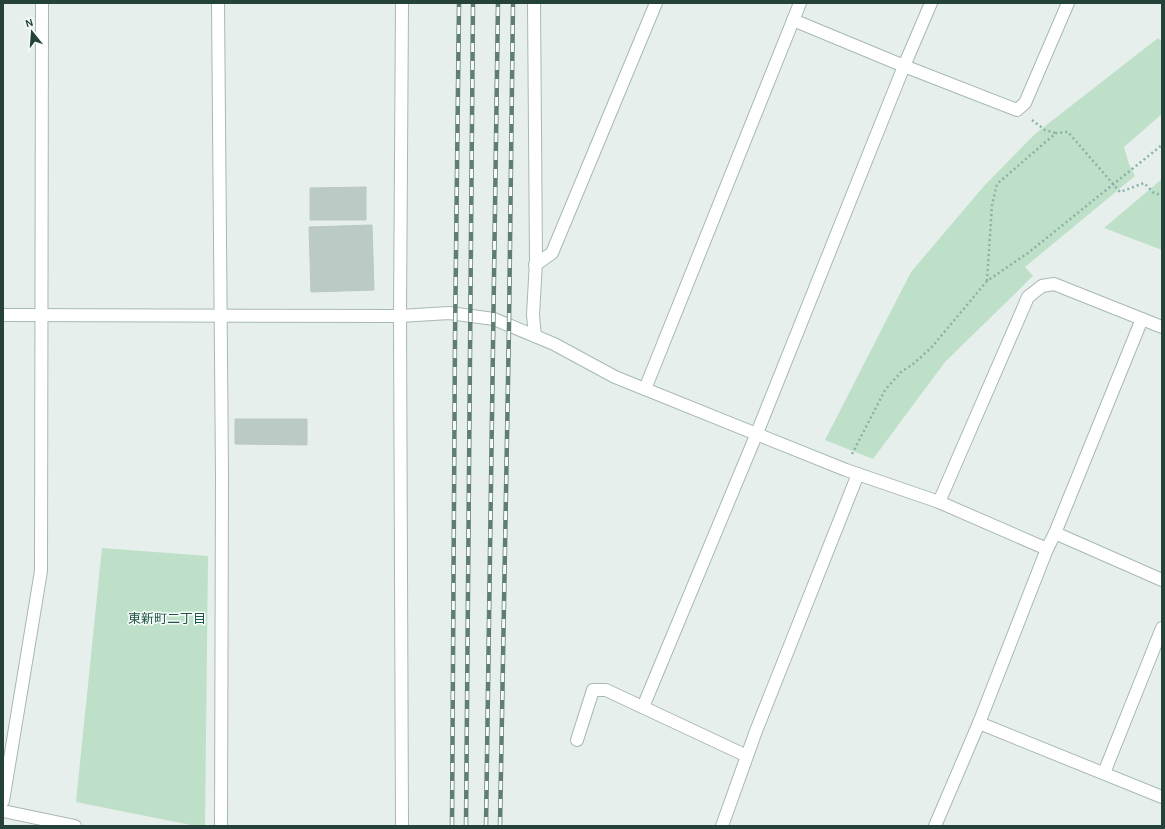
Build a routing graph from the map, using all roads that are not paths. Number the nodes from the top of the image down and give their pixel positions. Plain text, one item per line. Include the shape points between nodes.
1 (42, 3) edge
2 (218, 3) edge
3 (402, 3) edge
4 (534, 3) edge
5 (656, 3) edge
6 (800, 3) edge
7 (931, 3) edge
8 (1068, 3) edge
9 (793, 20) junction
10 (904, 66) junction
11 (535, 265) junction
12 (3, 315) edge
13 (41, 315) junction
14 (400, 316) junction
15 (221, 317) junction
16 (1142, 319) junction
17 (1162, 327) edge
18 (535, 336) junction
19 (645, 389) junction
20 (757, 433) junction
21 (858, 474) junction
22 (939, 502) junction
23 (1055, 533) junction
24 (1047, 549) junction
25 (1162, 580) edge
26 (1162, 628) edge
27 (643, 707) junction
28 (979, 723) junction
29 (577, 740) dead end
30 (746, 756) junction
31 (1104, 773) junction
32 (1162, 797) edge
33 (3, 801) edge
34 (3, 811) edge
35 (75, 826) edge
36 (221, 826) edge
37 (402, 826) edge
38 (722, 826) edge
39 (935, 826) edge

1 - 13 street
2 - 15 street
3 - 14 street
4 - 11 street
5 - 11 street via 552,253
6 - 9 street
7 - 10 street
8 - 10 street via 1025,103 1017,110
9 - 10 street
9 - 19 street
10 - 20 street
11 - 18 street
12 - 13 street
13 - 15 street
13 - 33 street via 41,571
14 - 15 street
14 - 18 street via 449,313 494,319
14 - 37 street
15 - 36 street
16 - 17 street
16 - 22 street via 1054,284 1042,286 1028,297
16 - 23 street
18 - 19 street via 615,377
19 - 20 street
20 - 21 street
20 - 27 street
21 - 22 street
21 - 30 street
22 - 24 street
23 - 24 street
23 - 25 street
24 - 28 street
26 - 31 street
27 - 29 street via 606,690 593,690
27 - 30 street
28 - 31 street
28 - 39 street
30 - 38 street
31 - 32 street
34 - 35 street

